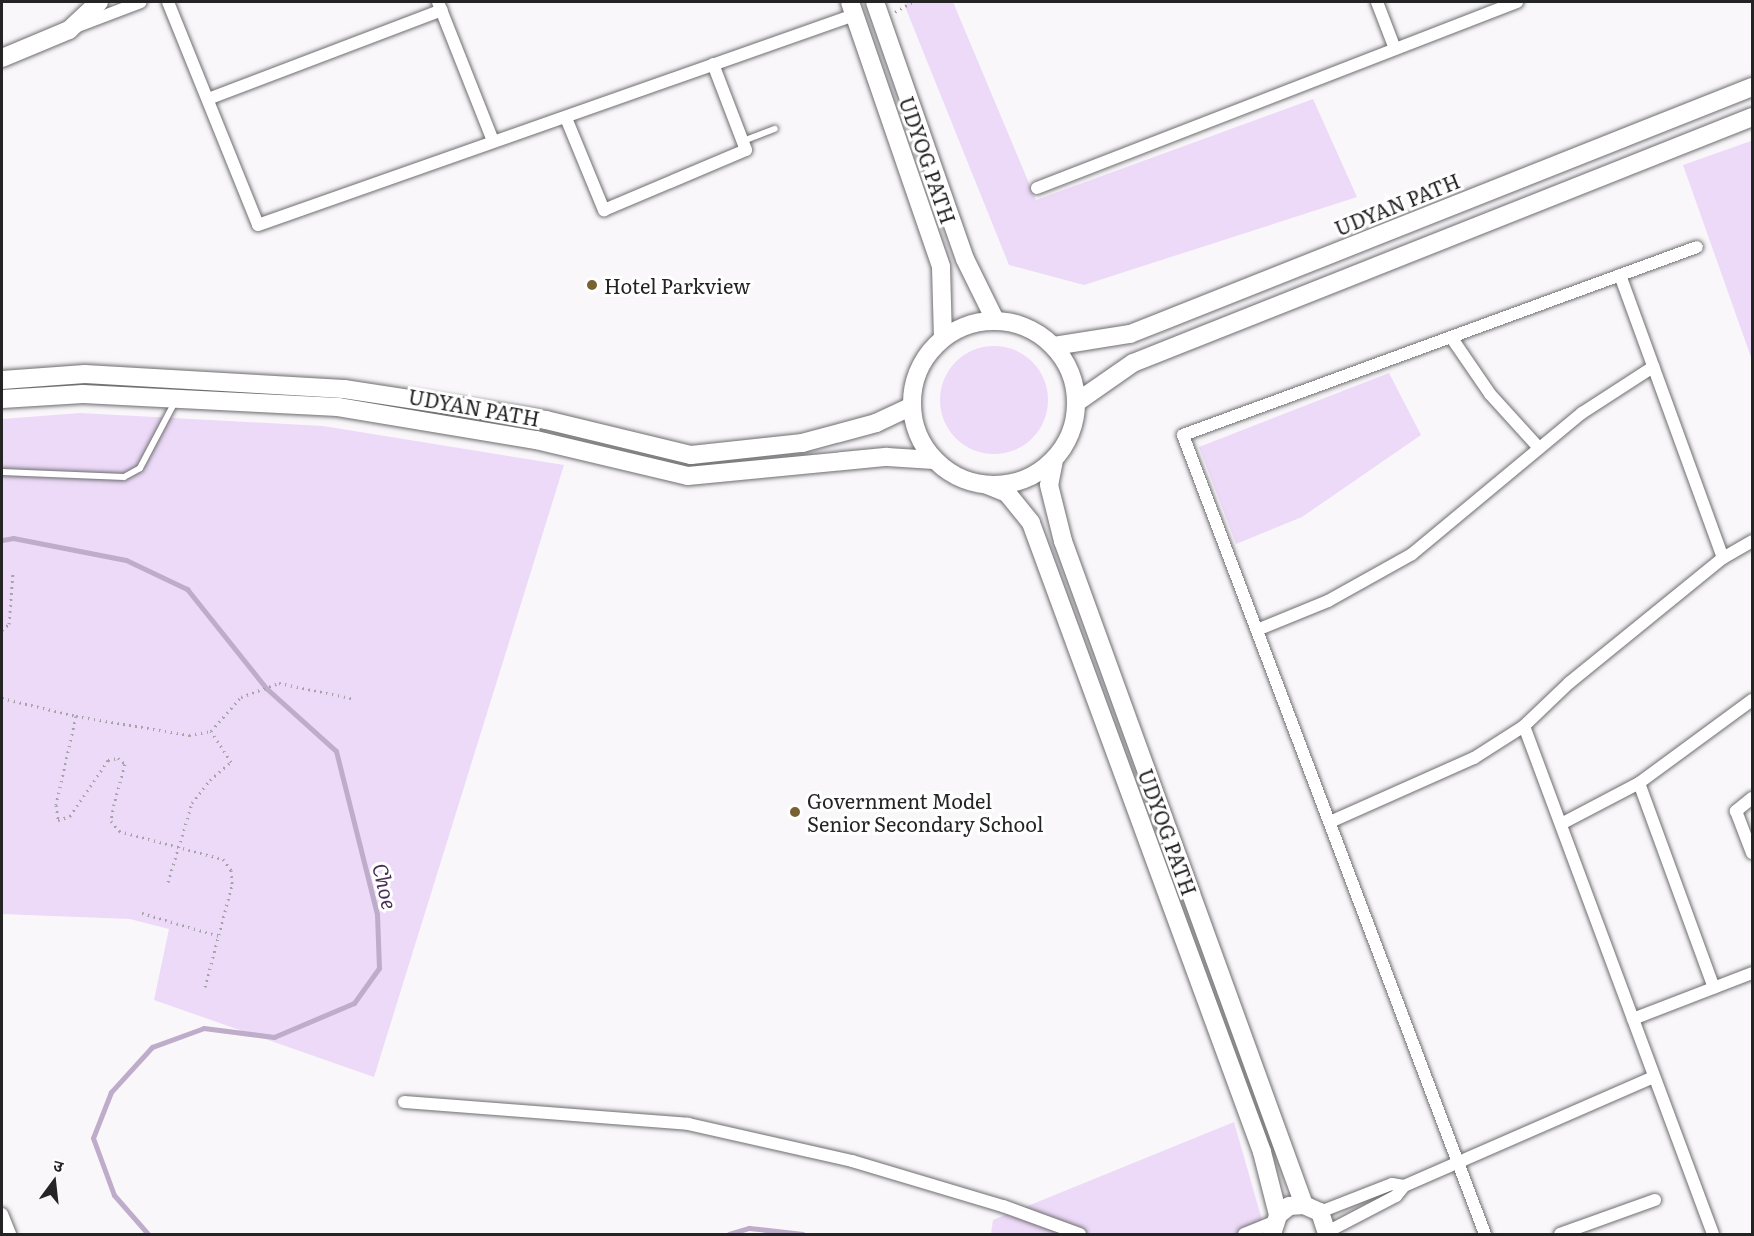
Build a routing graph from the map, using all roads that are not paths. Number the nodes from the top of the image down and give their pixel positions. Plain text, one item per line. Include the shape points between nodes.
1 (99, 2) edge
2 (141, 2) edge
3 (168, 2) edge
4 (874, 2) edge
5 (1377, 2) edge
6 (1517, 2) edge
7 (440, 6) edge
8 (852, 8) edge
9 (69, 30) junction
10 (1395, 49) junction
11 (2, 58) edge
12 (713, 64) junction
13 (1752, 87) edge
14 (208, 99) junction
15 (1752, 117) edge
16 (566, 118) junction
17 (775, 129) dead end
18 (493, 141) junction
19 (743, 141) junction
20 (1037, 188) dead end
21 (1697, 247) dead end
22 (1620, 275) junction
23 (995, 320) junction
24 (943, 337) junction
25 (1451, 337) junction
26 (1054, 346) junction
27 (1653, 367) junction
28 (2, 380) edge
29 (2, 399) edge
30 (177, 399) junction
31 (1077, 402) junction
32 (911, 407) junction
33 (1539, 448) junction
34 (934, 460) junction
35 (1053, 460) junction
36 (2, 472) edge
37 (987, 485) junction
38 (1752, 542) edge
39 (1723, 558) junction
40 (1257, 630) junction
41 (1752, 700) edge
42 (1524, 726) junction
43 (1639, 783) junction
44 (1752, 798) edge
45 (1330, 822) junction
46 (1561, 824) junction
47 (1752, 853) edge
48 (1752, 973) edge
49 (1714, 988) junction
50 (1633, 1020) junction
51 (1654, 1077) junction
52 (404, 1102) dead end
53 (1458, 1164) junction
54 (1404, 1186) junction
55 (1655, 1200) dead end
56 (1312, 1208) junction
57 (2, 1214) edge
58 (1275, 1224) edge
59 (1327, 1233) edge
60 (9, 1234) edge
61 (1080, 1234) edge
62 (1244, 1234) edge
63 (1485, 1234) edge
64 (1560, 1234) edge
65 (1713, 1234) edge

1 - 9 main road
2 - 9 street
3 - 14 street
4 - 23 main road, UDYOG PATH via 965,259
5 - 10 street
6 - 10 street
7 - 14 street
7 - 18 street
8 - 12 street
8 - 24 main road, UDYOG PATH via 941,267
9 - 11 main road
10 - 20 street
12 - 16 street
12 - 19 street
13 - 26 main road, UDYAN PATH via 1130,334
14 - 18 street via 258,225
15 - 31 main road via 1132,363
16 - 18 street
16 - 19 street via 604,210 746,150
17 - 19 lane
21 - 22 street
22 - 25 street
22 - 27 street
23 - 24 main road via 968,324
23 - 26 main road via 1021,325
24 - 32 main road via 919,368
25 - 33 street via 1490,394
25 - 40 street via 1183,435
26 - 31 main road via 1071,372
27 - 33 street via 1582,413
27 - 39 street
28 - 32 main road, UDYAN PATH via 85,374 344,389 546,420 691,455 802,443 876,423
29 - 30 main road, UDYAN PATH via 83,394
30 - 34 main road, UDYAN PATH via 338,407 536,440 688,476 887,457
30 - 36 lane via 140,468 124,477
31 - 35 main road via 1073,427
32 - 34 main road via 918,436
33 - 40 street via 1412,554 1328,601
34 - 37 main road via 953,474
35 - 37 main road via 1023,480
35 - 56 main road, UDYOG PATH via 1049,485 1063,541
37 - 58 main road, UDYOG PATH via 1007,493 1030,523 1262,1152
38 - 39 street
39 - 42 street via 1569,683
40 - 45 street
41 - 43 street
42 - 45 street via 1474,758
42 - 46 street
43 - 46 street
43 - 49 street
44 - 47 street via 1736,812
45 - 53 street
46 - 50 street
48 - 49 street
49 - 50 street
50 - 51 street
51 - 53 street
51 - 65 street
52 - 61 street via 688,1124 852,1161 1003,1206
53 - 54 street
53 - 63 street
54 - 56 street via 1392,1184
54 - 59 street via 1396,1196
55 - 64 street
56 - 58 main road via 1289,1206
56 - 59 main road, UDYOG PATH
57 - 60 street
58 - 62 street

